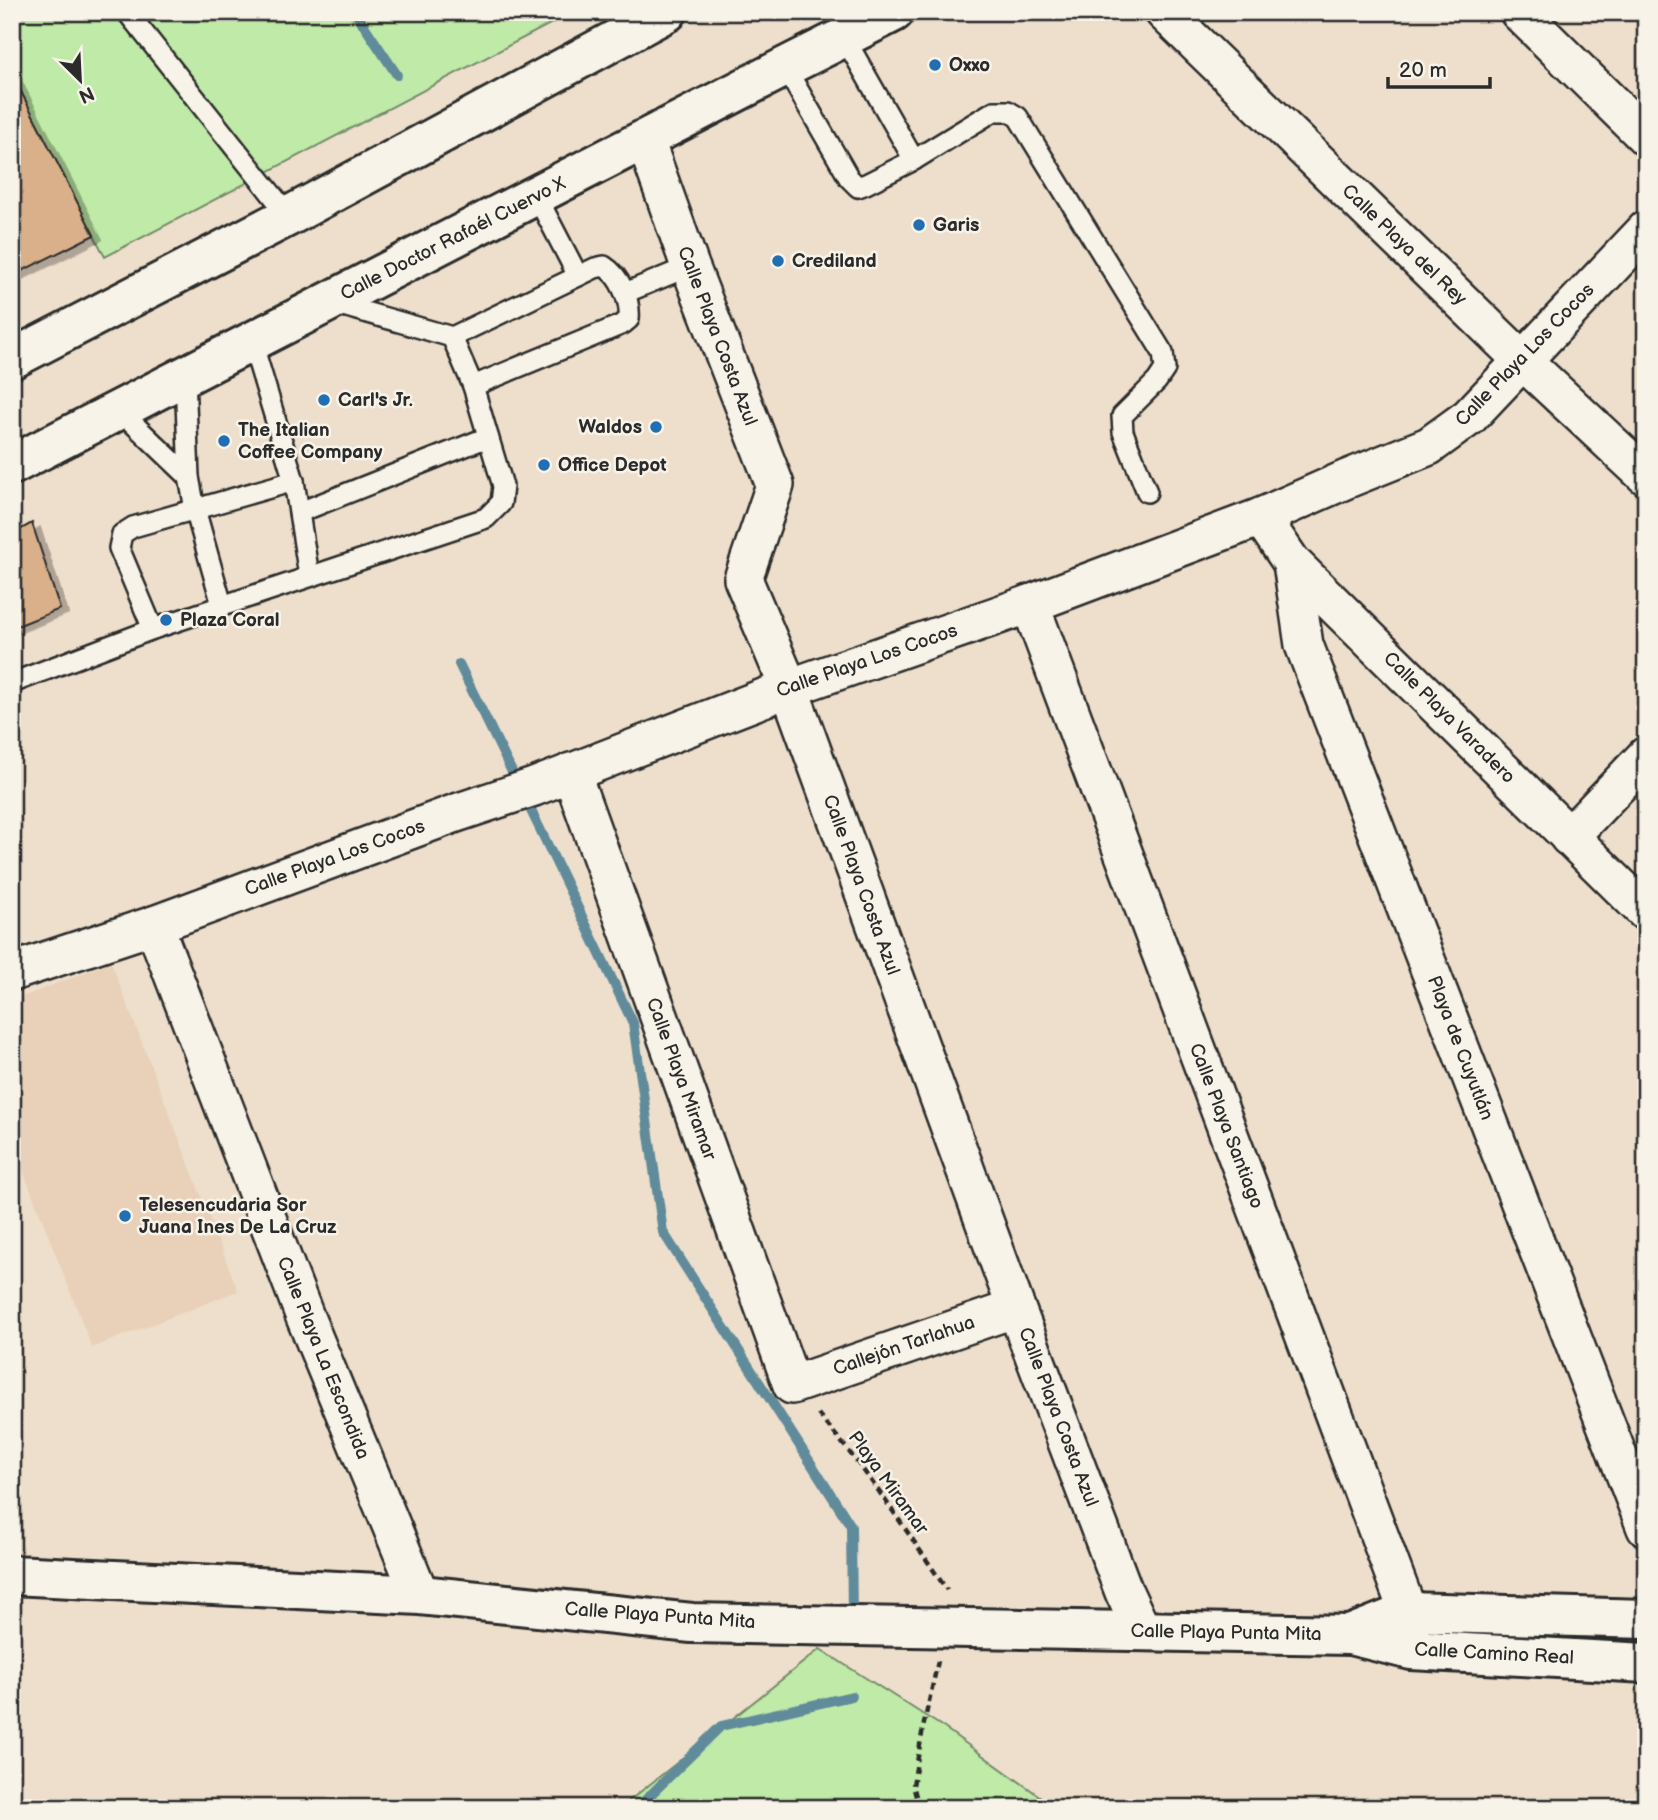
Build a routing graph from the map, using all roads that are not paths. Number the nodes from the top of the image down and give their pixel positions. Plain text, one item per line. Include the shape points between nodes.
1 (127, 12) edge
2 (667, 12) edge
3 (894, 12) edge
4 (1164, 12) edge
5 (1519, 12) edge
6 (844, 37) junction
7 (785, 67) junction
8 (1646, 136) edge
9 (645, 140) junction
10 (914, 160) junction
11 (536, 195) junction
12 (289, 216) junction
13 (1646, 230) edge
14 (690, 266) junction
15 (579, 276) junction
16 (625, 293) junction
17 (330, 302) junction
18 (452, 337) junction
19 (252, 342) junction
20 (12, 359) edge
21 (1523, 361) junction
22 (185, 377) junction
23 (473, 386) junction
24 (120, 411) junction
25 (488, 437) junction
26 (12, 466) edge
27 (1646, 476) edge
28 (189, 477) junction
29 (294, 481) junction
30 (1147, 492) dead end
31 (195, 509) junction
32 (300, 512) junction
33 (1261, 517) junction
34 (1292, 563) junction
35 (309, 576) junction
36 (1030, 604) junction
37 (222, 605) junction
38 (153, 629) junction
39 (12, 683) edge
40 (789, 688) junction
41 (1646, 755) edge
42 (571, 772) junction
43 (1569, 837) junction
44 (1646, 912) edge
45 (154, 925) junction
46 (12, 972) edge
47 (1016, 1308) junction
48 (792, 1385) joint
49 (1646, 1528) edge
50 (12, 1575) edge
51 (420, 1595) junction
52 (1408, 1612) junction
53 (1646, 1619) edge
54 (1142, 1631) junction
55 (1350, 1635) junction
56 (1411, 1650) junction
57 (1646, 1662) edge

1 - 12 lane
2 - 12 street
3 - 6 street, Calle Doctor Rafaél Cuervo X
4 - 21 street, Calle Playa del Rey
5 - 8 street
6 - 7 street, Calle Doctor Rafaél Cuervo X
6 - 10 lane
7 - 9 street, Calle Doctor Rafaél Cuervo X
7 - 10 lane via 858,187
9 - 11 street, Calle Doctor Rafaél Cuervo X
9 - 14 street, Calle Playa Costa Azul
10 - 30 lane via 993,111 1008,111 1018,117 1163,353 1164,369 1157,381 1122,416 1123,432
11 - 15 lane
11 - 17 street, Calle Doctor Rafaél Cuervo X
12 - 20 street
13 - 21 street, Calle Playa Los Cocos
14 - 16 lane
14 - 40 street, Calle Playa Costa Azul via 775,485 743,579
15 - 16 lane via 604,266
15 - 18 lane
16 - 23 lane via 630,313 623,324
17 - 18 lane
17 - 19 street, Calle Doctor Rafaél Cuervo X
18 - 23 lane
19 - 22 street, Calle Doctor Rafaél Cuervo X
19 - 29 lane
21 - 27 street, Calle Playa del Rey
21 - 33 street, Calle Playa Los Cocos via 1469,417 1429,446
22 - 24 street, Calle Doctor Rafaél Cuervo X
22 - 28 lane
23 - 25 lane
24 - 26 street, Calle Doctor Rafaél Cuervo X
24 - 28 lane
25 - 32 lane
25 - 35 lane via 503,486 502,503 485,518
28 - 31 lane
29 - 31 lane
29 - 32 lane
31 - 37 lane
31 - 38 lane via 122,534 119,548
32 - 35 lane
33 - 34 street, Calle Playa Varadero
33 - 36 street, Calle Playa Los Cocos
34 - 43 street, Calle Playa Varadero
34 - 49 street, Playa de Cuyutlán via 1304,645
35 - 37 lane
36 - 40 street, Calle Playa Los Cocos
36 - 52 street, Calle Playa Santiago
37 - 38 lane
38 - 39 lane
40 - 42 street, Calle Playa Los Cocos
40 - 47 street, Calle Playa Costa Azul
41 - 43 street
42 - 45 street, Calle Playa Los Cocos
42 - 48 street, Calle Playa Miramar
43 - 44 street, Calle Playa Varadero
45 - 46 street, Calle Playa Los Cocos
45 - 51 street, Calle Playa La Escondida via 305,1317
47 - 48 street, Callejón Tarlahua
47 - 54 street, Calle Playa Costa Azul
50 - 51 street, Calle Playa Punta Mita
51 - 54 street, Calle Playa Punta Mita via 692,1623 947,1610
52 - 53 street, Calle Camino Real
52 - 55 street, Calle Camino Real
52 - 56 street, Calle Playa Santiago
54 - 55 street, Calle Playa Punta Mita
55 - 56 street, Calle Camino Real
56 - 57 street, Calle Camino Real

